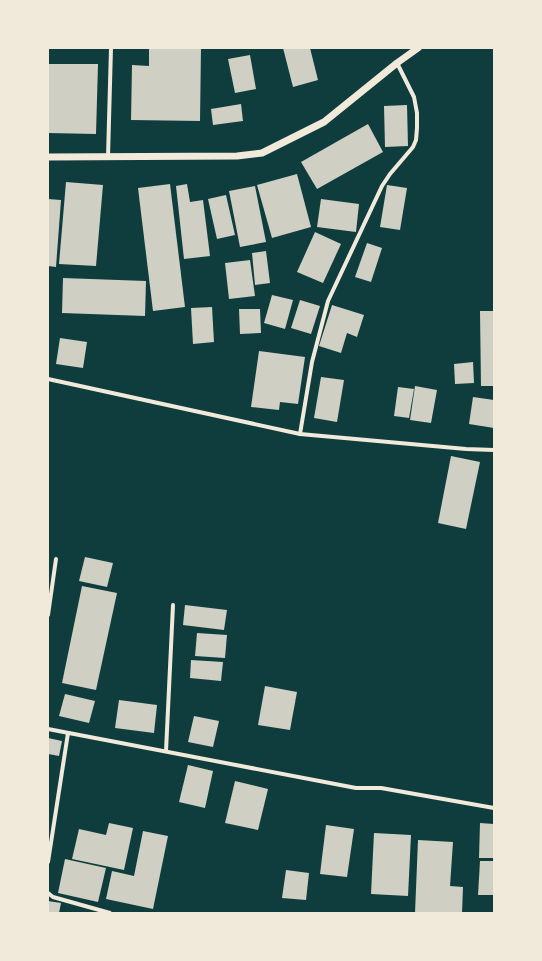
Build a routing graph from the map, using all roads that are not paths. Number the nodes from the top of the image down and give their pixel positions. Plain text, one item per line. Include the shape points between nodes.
1 (111, 48) edge
2 (418, 48) edge
3 (397, 63) junction
4 (48, 157) edge
5 (108, 157) junction
6 (48, 379) edge
7 (300, 434) junction
8 (494, 450) edge
9 (56, 559) dead end
10 (173, 605) dead end
11 (48, 615) edge
12 (48, 729) edge
13 (68, 733) junction
14 (166, 751) junction
15 (494, 808) edge
16 (48, 862) edge
17 (48, 892) edge
18 (110, 913) edge

1 - 5 street
2 - 3 street
3 - 5 street via 324,122 262,153 236,156
3 - 7 street via 414,97 418,128 416,140 382,186 328,301 312,362
4 - 5 street
6 - 7 street
7 - 8 street
9 - 11 street
10 - 14 street
12 - 13 street
13 - 14 street
13 - 16 street
14 - 15 street via 356,788 381,788
17 - 18 street via 53,897

